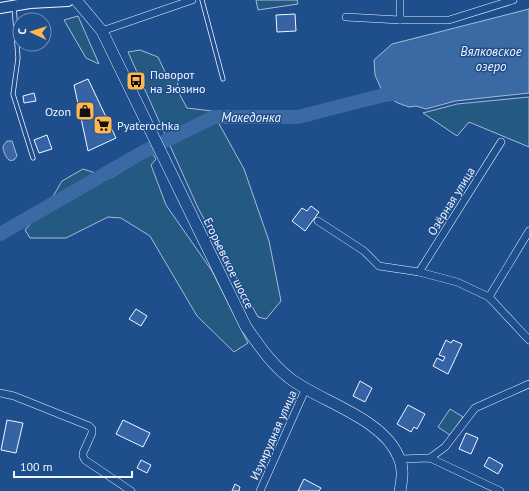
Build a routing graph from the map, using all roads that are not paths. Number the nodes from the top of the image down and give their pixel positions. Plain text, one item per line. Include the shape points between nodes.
1 (68, 0) edge
2 (76, 0) edge
3 (192, 0) edge
4 (202, 0) edge
5 (400, 0) edge
6 (513, 0) edge
7 (14, 6) junction
8 (0, 8) edge
9 (346, 17) dead end
10 (400, 20) junction
11 (102, 31) junction
12 (223, 79) dead end
13 (501, 142) dead end
14 (33, 158) dead end
15 (318, 221) dead end
16 (529, 231) edge
17 (419, 272) junction
18 (489, 297) junction
19 (529, 340) edge
20 (529, 384) edge
21 (306, 388) junction
22 (0, 393) edge
23 (430, 458) junction
24 (400, 459) junction
25 (130, 491) edge
26 (260, 491) edge
27 (400, 491) edge
28 (500, 491) edge

1 - 7 main road
2 - 11 main road, Егорьевское шоссе
3 - 11 street
4 - 12 lane
5 - 10 street
6 - 10 street via 449,20
7 - 8 main road
7 - 14 lane via 18,58 12,94
9 - 10 street
11 - 21 main road, Егорьевское шоссе via 246,327 271,362
13 - 17 street, Озёрная улица
15 - 17 street via 364,251 379,266
16 - 18 street
17 - 18 street via 457,282
18 - 19 street
20 - 23 street via 475,408 445,447
21 - 24 main road, Егорьевское шоссе via 374,428 391,444
21 - 26 street, Изумрудная улица
22 - 25 street via 14,396 89,426 92,433 83,453 85,460
23 - 24 street
23 - 28 street
24 - 27 main road, Егорьевское шоссе

